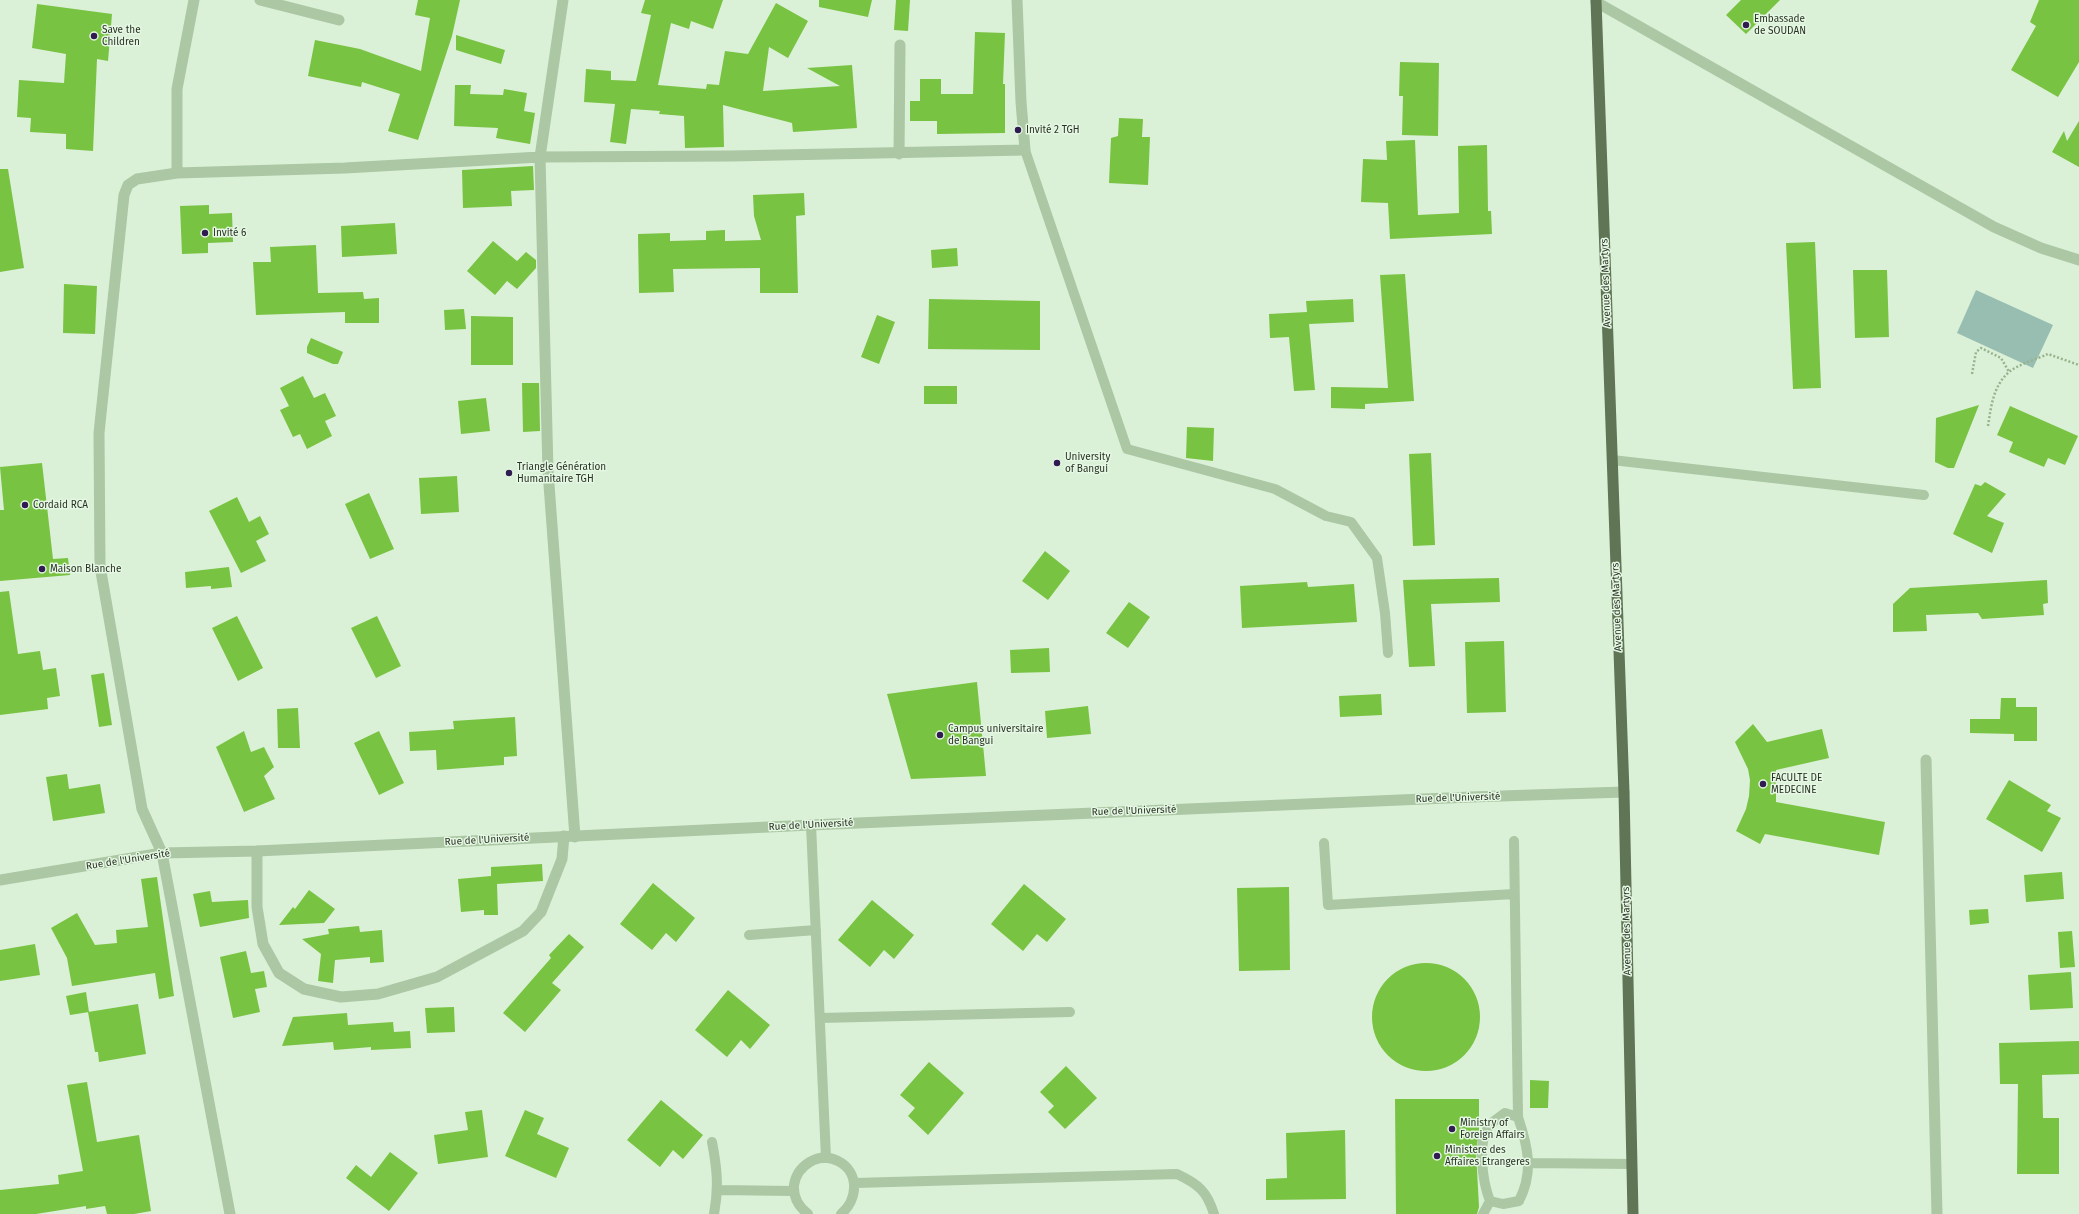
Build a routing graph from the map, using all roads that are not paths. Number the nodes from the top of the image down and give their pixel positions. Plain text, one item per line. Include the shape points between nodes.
1 (194, 0) edge
2 (260, 0) edge
3 (563, 0) edge
4 (1017, 0) edge
5 (1596, 1) edge
6 (339, 20) dead end
7 (900, 45) dead end
8 (1025, 150) junction
9 (899, 154) junction
10 (540, 157) junction
11 (177, 173) junction
12 (2079, 260) edge
13 (1612, 460) junction
14 (1916, 494) junction
15 (1388, 653) dead end
16 (1926, 760) dead end
17 (1624, 792) junction
18 (811, 825) junction
19 (569, 836) junction
20 (1514, 842) dead end
21 (1324, 843) dead end
22 (257, 851) junction
23 (162, 853) junction
24 (0, 880) edge
25 (1514, 894) junction
26 (816, 930) junction
27 (749, 935) dead end
28 (1070, 1012) dead end
29 (820, 1018) junction
30 (1518, 1118) junction
31 (712, 1142) dead end
32 (826, 1158) junction
33 (1529, 1163) junction
34 (1632, 1164) junction
35 (855, 1183) junction
36 (718, 1190) junction
37 (794, 1191) junction
38 (1490, 1201) junction
39 (230, 1214) edge
40 (714, 1214) edge
41 (808, 1214) edge
42 (841, 1214) edge
43 (1214, 1214) edge
44 (1483, 1214) edge
45 (1633, 1214) edge
46 (1937, 1214) edge

1 - 11 street via 178,89
2 - 6 street
3 - 10 street
4 - 8 street
5 - 12 street via 1994,227 2041,248
5 - 13 main road, Avenue des Martyrs
7 - 9 street
8 - 9 street
8 - 15 lane via 1127,449 1275,489 1326,516 1351,522 1377,558
9 - 10 street
10 - 11 street via 345,168
10 - 19 street via 549,492
11 - 23 street via 137,178 128,185 124,195 99,433 100,566 142,809
13 - 14 lane
13 - 17 main road, Avenue des Martyrs
14 - 14 lane via 1908,494 1736,473 1671,466 1908,494 1924,495
16 - 46 street
17 - 18 street, Rue de l'Université
17 - 34 main road, Avenue des Martyrs
18 - 19 street, Rue de l'Université
18 - 26 lane
19 - 22 street, Rue de l'Université
19 - 22 street via 541,912 523,931 437,976 378,994 341,997 304,989 279,973 263,944 257,907
20 - 25 lane
21 - 25 lane via 1328,906
22 - 23 street, Rue de l'Université
23 - 24 street, Rue de l'Université
23 - 39 street
25 - 30 lane
26 - 27 lane
26 - 29 lane
28 - 29 lane
29 - 32 lane
30 - 33 lane via 1525,1138
30 - 38 lane via 1505,1113 1490,1125 1482,1141 1485,1188
31 - 36 lane
32 - 35 lane via 838,1161 849,1170
32 - 37 lane via 814,1160 803,1166 795,1178
33 - 34 lane
33 - 38 lane via 1519,1202 1503,1204
34 - 45 main road, Avenue des Martyrs
35 - 42 lane via 854,1197
35 - 43 lane via 1177,1174 1196,1184 1211,1204
36 - 37 lane
36 - 40 lane
37 - 41 lane via 798,1205
38 - 44 lane

